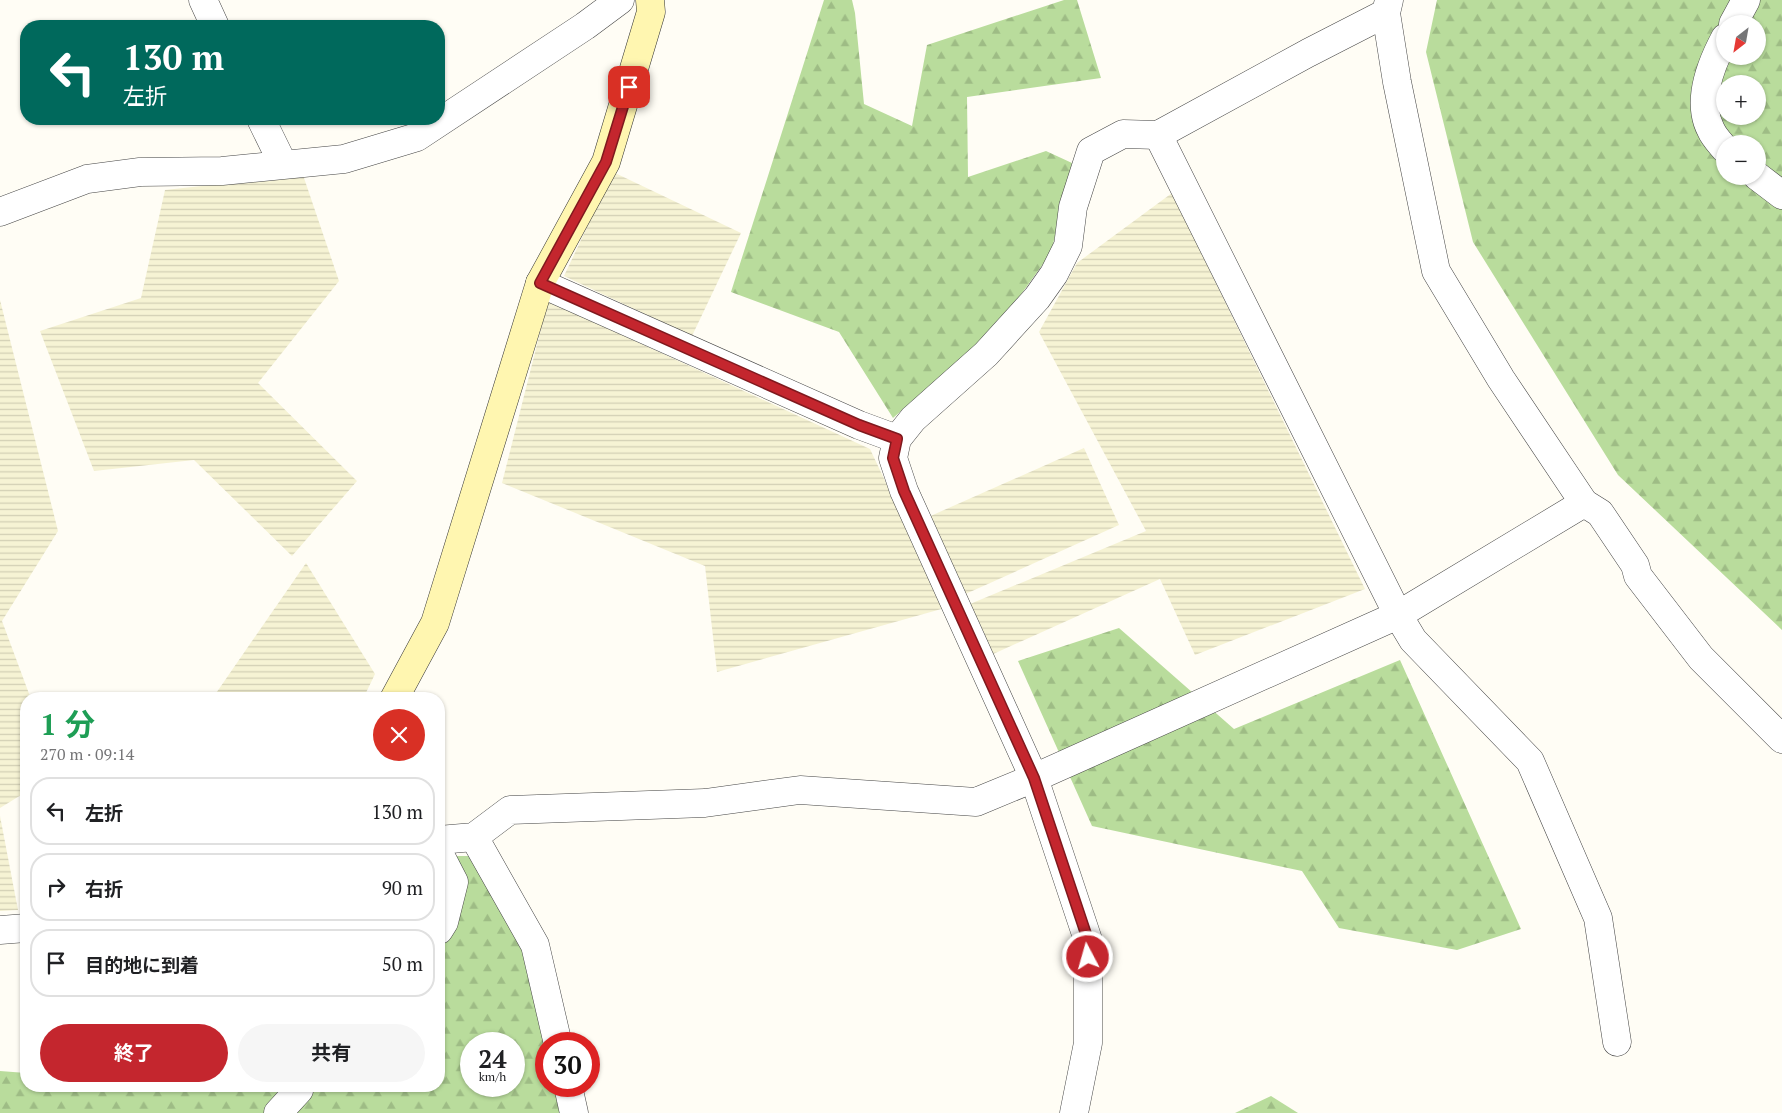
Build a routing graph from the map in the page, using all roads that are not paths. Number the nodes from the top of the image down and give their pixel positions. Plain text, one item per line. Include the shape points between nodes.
1 (202, 0) edge
2 (620, 0) edge
3 (650, 0) edge
4 (1746, 0) edge
5 (1388, 6) edge
6 (1738, 15) edge
7 (212, 20) edge
8 (1716, 58) edge
9 (445, 118) edge
10 (264, 125) edge
11 (435, 125) edge
12 (1158, 135) junction
13 (1716, 138) edge
14 (283, 164) junction
15 (1766, 182) edge
16 (1782, 194) edge
17 (0, 210) edge
18 (540, 283) junction
19 (897, 439) junction
20 (1584, 503) junction
21 (1398, 614) junction
22 (398, 692) edge
23 (1782, 739) edge
24 (1034, 778) junction
25 (474, 837) junction
26 (445, 839) edge
27 (445, 865) edge
28 (445, 918) edge
29 (20, 928) edge
30 (0, 930) edge
31 (555, 1032) edge
32 (1617, 1042) dead end
33 (297, 1092) edge
34 (570, 1097) edge
35 (278, 1113) edge
36 (574, 1113) edge
37 (1074, 1113) edge

1 - 7 street
2 - 9 street
3 - 18 street via 651,12 606,162
4 - 6 street
5 - 12 street
5 - 20 street via 1397,82 1436,271 1501,379
8 - 13 street via 1708,76 1704,107 1710,130
10 - 14 street
11 - 14 street via 417,137 344,159
12 - 19 street via 1122,134 1091,151 1074,207 1068,246 1054,274 1037,298 986,354 913,419
12 - 21 street
14 - 17 street via 222,171 140,172 87,179
15 - 16 street
18 - 19 street
18 - 22 street via 435,623
19 - 24 street via 893,458 904,491
20 - 21 street
20 - 23 street via 1600,513 1635,565 1638,576 1701,658
21 - 24 street
21 - 32 street via 1413,640 1530,761 1598,918
24 - 25 street via 976,802 800,790 705,803 510,810
24 - 37 street via 1088,940 1088,1043
25 - 26 street
25 - 31 street via 535,944
27 - 28 street via 454,882
29 - 30 street
33 - 35 street
34 - 36 street

